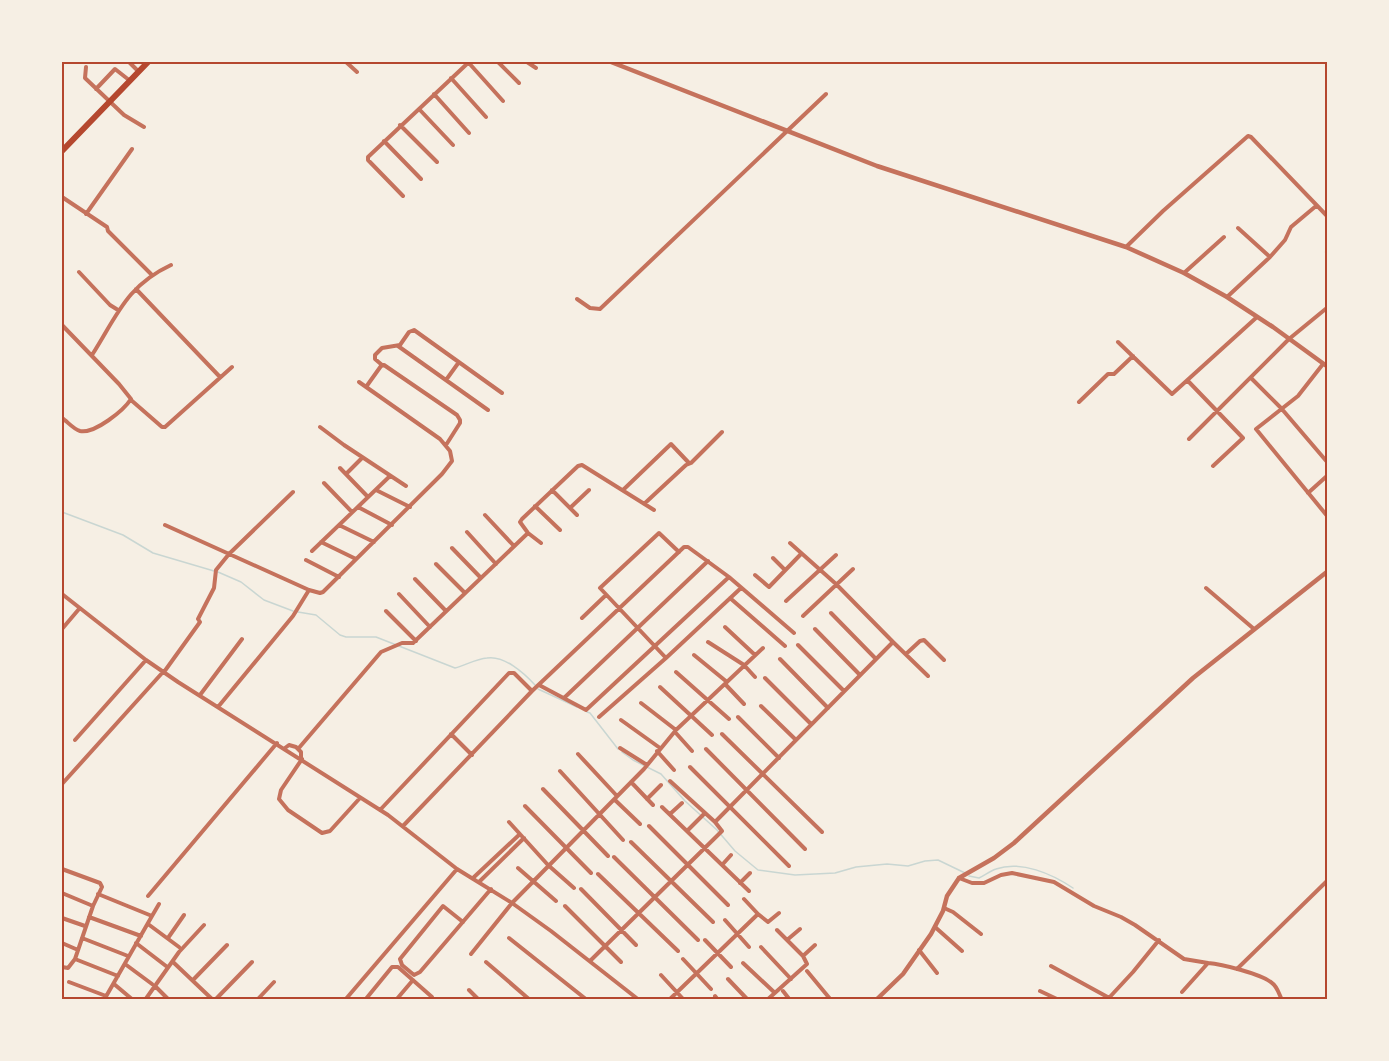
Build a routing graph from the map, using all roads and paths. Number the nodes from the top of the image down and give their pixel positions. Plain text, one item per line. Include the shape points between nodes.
1 (129, 62) edge
2 (148, 62) edge
3 (346, 62) edge
4 (469, 62) edge
5 (498, 62) edge
6 (527, 62) edge
7 (611, 62) edge
8 (86, 67) dead end
9 (536, 68) dead end
10 (138, 71) junction
11 (357, 72) dead end
12 (451, 78) junction
13 (129, 80) junction
14 (519, 82) dead end
15 (96, 88) junction
16 (826, 93) dead end
17 (434, 94) junction
18 (503, 101) dead end
19 (109, 102) junction
20 (419, 109) junction
21 (486, 117) dead end
22 (400, 125) junction
23 (144, 127) dead end
24 (789, 131) junction
25 (469, 134) dead end
26 (384, 141) junction
27 (453, 145) dead end
28 (132, 149) dead end
29 (62, 151) edge
30 (437, 162) dead end
31 (421, 179) dead end
32 (403, 196) dead end
33 (62, 197) edge
34 (1316, 206) junction
35 (87, 214) junction
36 (1328, 218) edge
37 (1238, 228) dead end
38 (1224, 237) dead end
39 (1126, 247) junction
40 (1270, 257) junction
41 (171, 265) dead end
42 (79, 272) dead end
43 (1184, 273) junction
44 (151, 274) junction
45 (136, 289) junction
46 (1227, 297) junction
47 (577, 298) dead end
48 (1328, 307) edge
49 (118, 310) junction
50 (1257, 317) junction
51 (62, 325) edge
52 (1290, 339) junction
53 (1118, 342) dead end
54 (398, 346) junction
55 (92, 355) junction
56 (1133, 356) junction
57 (459, 362) junction
58 (382, 365) junction
59 (1326, 366) edge
60 (232, 367) dead end
61 (220, 377) junction
62 (1251, 378) junction
63 (446, 380) junction
64 (1188, 381) junction
65 (359, 382) dead end
66 (366, 387) junction
67 (502, 393) dead end
68 (131, 400) junction
69 (1079, 402) dead end
70 (1281, 408) junction
71 (488, 410) dead end
72 (1217, 411) junction
73 (62, 418) edge
74 (320, 427) dead end
75 (722, 432) dead end
76 (1189, 440) dead end
77 (446, 445) junction
78 (362, 457) junction
79 (1328, 463) edge
80 (689, 464) junction
81 (1213, 466) dead end
82 (340, 468) dead end
83 (346, 474) junction
84 (1328, 475) edge
85 (390, 476) junction
86 (324, 483) dead end
87 (406, 486) dead end
88 (376, 490) junction
89 (552, 490) junction
90 (589, 490) dead end
91 (623, 490) junction
92 (293, 492) dead end
93 (1308, 493) junction
94 (368, 497) junction
95 (644, 504) junction
96 (535, 506) junction
97 (357, 507) junction
98 (410, 507) junction
99 (570, 508) junction
100 (654, 510) dead end
101 (352, 512) junction
102 (485, 515) dead end
103 (577, 515) dead end
104 (1328, 517) edge
105 (165, 525) dead end
106 (339, 525) junction
107 (392, 525) junction
108 (560, 530) dead end
109 (467, 532) dead end
110 (528, 533) junction
111 (321, 542) junction
112 (374, 542) junction
113 (541, 543) dead end
114 (790, 543) dead end
115 (514, 546) junction
116 (452, 548) dead end
117 (312, 551) dead end
118 (679, 552) junction
119 (229, 554) junction
120 (801, 554) junction
121 (836, 555) dead end
122 (773, 558) dead end
123 (356, 559) junction
124 (306, 560) dead end
125 (708, 561) junction
126 (436, 564) dead end
127 (496, 564) junction
128 (819, 569) junction
129 (852, 569) dead end
130 (785, 570) junction
131 (1328, 571) edge
132 (755, 575) dead end
133 (339, 577) junction
134 (729, 577) junction
135 (481, 578) junction
136 (415, 579) dead end
137 (836, 584) junction
138 (741, 588) junction
139 (1206, 588) dead end
140 (309, 590) junction
141 (465, 593) junction
142 (62, 594) edge
143 (399, 594) dead end
144 (606, 595) junction
145 (730, 598) junction
146 (786, 601) dead end
147 (619, 608) junction
148 (79, 609) junction
149 (386, 611) dead end
150 (446, 611) junction
151 (831, 613) dead end
152 (803, 616) dead end
153 (582, 618) dead end
154 (430, 627) junction
155 (725, 627) dead end
156 (637, 628) junction
157 (62, 629) edge
158 (815, 629) dead end
159 (1254, 629) junction
160 (794, 633) dead end
161 (242, 639) dead end
162 (416, 641) junction
163 (708, 642) dead end
164 (893, 642) junction
165 (798, 645) dead end
166 (785, 646) dead end
167 (655, 647) junction
168 (763, 648) dead end
169 (906, 654) junction
170 (694, 655) dead end
171 (755, 655) junction
172 (666, 658) junction
173 (876, 659) junction
174 (146, 660) junction
175 (780, 660) dead end
176 (944, 660) dead end
177 (744, 665) junction
178 (163, 672) junction
179 (676, 672) dead end
180 (860, 675) junction
181 (928, 676) dead end
182 (755, 677) dead end
183 (765, 678) dead end
184 (726, 683) junction
185 (660, 687) dead end
186 (535, 688) junction
187 (844, 691) junction
188 (200, 695) junction
189 (564, 698) junction
190 (709, 699) junction
191 (641, 704) dead end
192 (744, 704) dead end
193 (761, 706) dead end
194 (218, 708) junction
195 (828, 708) junction
196 (693, 715) junction
197 (598, 717) dead end
198 (738, 717) dead end
199 (729, 719) dead end
200 (621, 720) dead end
201 (811, 724) junction
202 (675, 731) junction
203 (451, 734) junction
204 (722, 734) dead end
205 (712, 735) dead end
206 (75, 740) dead end
207 (796, 740) junction
208 (277, 743) junction
209 (285, 748) junction
210 (620, 748) dead end
211 (298, 749) junction
212 (659, 749) junction
213 (706, 749) dead end
214 (692, 751) dead end
215 (578, 754) dead end
216 (472, 755) junction
217 (779, 758) junction
218 (301, 759) junction
219 (647, 765) junction
220 (690, 767) dead end
221 (674, 770) dead end
222 (560, 771) dead end
223 (764, 774) junction
224 (670, 781) dead end
225 (631, 782) junction
226 (62, 784) edge
227 (661, 785) dead end
228 (543, 789) dead end
229 (748, 790) junction
230 (360, 798) junction
231 (616, 798) junction
232 (647, 799) junction
233 (682, 803) dead end
234 (653, 805) dead end
235 (525, 806) dead end
236 (730, 806) junction
237 (662, 807) dead end
238 (380, 810) junction
239 (600, 814) junction
240 (670, 814) junction
241 (704, 814) junction
242 (509, 822) dead end
243 (715, 822) junction
244 (640, 824) dead end
245 (403, 826) junction
246 (649, 826) dead end
247 (584, 831) junction
248 (687, 831) junction
249 (822, 832) dead end
250 (520, 834) junction
251 (524, 838) junction
252 (623, 840) dead end
253 (631, 842) dead end
254 (567, 848) junction
255 (706, 848) junction
256 (805, 849) dead end
257 (732, 855) dead end
258 (608, 856) dead end
259 (614, 857) dead end
260 (548, 865) junction
261 (688, 865) junction
262 (722, 865) junction
263 (789, 866) dead end
264 (518, 868) dead end
265 (62, 869) edge
266 (457, 869) junction
267 (591, 873) dead end
268 (750, 873) dead end
269 (598, 874) dead end
270 (961, 877) junction
271 (473, 878) junction
272 (1328, 880) edge
273 (533, 881) junction
274 (672, 881) junction
275 (479, 882) junction
276 (740, 883) junction
277 (574, 888) dead end
278 (491, 889) junction
279 (581, 889) dead end
280 (749, 891) dead end
281 (62, 893) edge
282 (98, 894) junction
283 (148, 896) dead end
284 (656, 897) junction
285 (744, 899) dead end
286 (556, 901) dead end
287 (512, 903) junction
288 (159, 904) dead end
289 (728, 905) dead end
290 (93, 906) junction
291 (565, 906) dead end
292 (944, 908) junction
293 (779, 913) dead end
294 (639, 914) junction
295 (758, 914) junction
296 (184, 915) dead end
297 (152, 916) junction
298 (89, 917) junction
299 (62, 918) edge
300 (725, 920) dead end
301 (463, 922) junction
302 (713, 922) dead end
303 (148, 924) junction
304 (204, 925) dead end
305 (85, 926) junction
306 (935, 927) junction
307 (800, 929) dead end
308 (622, 930) junction
309 (777, 930) dead end
310 (737, 934) junction
311 (981, 934) dead end
312 (141, 936) junction
313 (82, 938) junction
314 (168, 938) junction
315 (509, 938) dead end
316 (698, 940) dead end
317 (705, 940) dead end
318 (787, 940) junction
319 (1159, 940) junction
320 (62, 943) edge
321 (136, 943) junction
322 (227, 945) dead end
323 (636, 945) dead end
324 (815, 945) dead end
325 (606, 946) junction
326 (178, 947) dead end
327 (749, 947) dead end
328 (761, 947) dead end
329 (78, 950) junction
330 (918, 950) junction
331 (678, 951) dead end
332 (962, 951) dead end
333 (718, 953) junction
334 (471, 954) dead end
335 (128, 956) junction
336 (802, 956) junction
337 (75, 958) junction
338 (683, 959) dead end
339 (590, 961) junction
340 (173, 962) junction
341 (252, 962) dead end
342 (486, 962) dead end
343 (621, 962) dead end
344 (743, 963) dead end
345 (1208, 963) junction
346 (125, 964) junction
347 (166, 966) dead end
348 (731, 966) dead end
349 (1051, 966) dead end
350 (62, 967) edge
351 (1237, 969) junction
352 (807, 971) dead end
353 (696, 973) junction
354 (937, 973) dead end
355 (662, 975) dead end
356 (118, 976) junction
357 (728, 979) dead end
358 (791, 979) junction
359 (193, 980) junction
360 (413, 980) junction
361 (69, 982) dead end
362 (274, 982) dead end
363 (114, 984) junction
364 (153, 985) junction
365 (711, 989) dead end
366 (469, 990) dead end
367 (783, 991) dead end
368 (1040, 991) dead end
369 (677, 992) junction
370 (1182, 992) dead end
371 (775, 993) junction
372 (105, 998) edge
373 (1110, 998) edge
374 (133, 999) edge
375 (145, 999) edge
376 (169, 999) edge
377 (214, 999) edge
378 (257, 999) edge
379 (345, 999) edge
380 (365, 999) edge
381 (396, 999) edge
382 (431, 999) edge
383 (480, 999) edge
384 (530, 999) edge
385 (587, 999) edge
386 (639, 999) edge
387 (669, 999) edge
388 (684, 999) edge
389 (748, 999) edge
390 (767, 999) edge
391 (789, 999) edge
392 (831, 999) edge
393 (876, 999) edge
394 (1059, 999) edge
395 (1282, 999) edge

1 - 10 street
2 - 10 highway
3 - 11 street
4 - 12 street
4 - 18 street
5 - 14 street
6 - 9 street
7 - 24 street
8 - 15 street via 86,78
10 - 13 highway
12 - 17 street
12 - 21 street
13 - 15 street via 115,69
13 - 19 highway
15 - 19 street
16 - 24 street
17 - 20 street
17 - 25 street
19 - 23 street
19 - 29 highway
20 - 22 street
20 - 27 street
22 - 26 street
22 - 30 street
24 - 39 street via 877,166
24 - 47 street via 600,309 590,308
26 - 31 street
26 - 32 street via 368,160
28 - 35 street
33 - 35 street
34 - 36 street
34 - 39 street via 1248,135
34 - 40 street via 1291,227
35 - 44 street via 107,227
37 - 40 street
38 - 43 street
39 - 43 street
40 - 46 street
41 - 44 street
42 - 49 street
43 - 46 street
44 - 45 street
45 - 49 street
45 - 61 street
46 - 50 street
48 - 52 street
49 - 55 street
50 - 52 street
50 - 64 street
51 - 55 street
52 - 59 street
52 - 62 street
53 - 56 street
54 - 57 street via 414,330
54 - 58 street via 382,348 375,355
54 - 63 street
55 - 68 street
56 - 64 street via 1171,394
56 - 69 street
57 - 63 street
57 - 67 street
58 - 66 street
58 - 77 street via 459,418 460,423
59 - 70 street
60 - 61 street
61 - 68 street via 165,427
62 - 70 street
62 - 72 street
63 - 71 street
64 - 72 street
65 - 66 street
66 - 77 street
68 - 73 street via 91,431 77,430
70 - 79 street
70 - 93 street via 1256,429
72 - 76 street
72 - 81 street via 1243,440
74 - 78 street
75 - 80 street
77 - 98 street via 451,464
78 - 83 street
78 - 85 street
80 - 91 street via 671,444
80 - 95 street
82 - 83 street
83 - 94 street
84 - 93 street
85 - 87 street
85 - 88 street
86 - 101 street
88 - 94 street
88 - 98 street
89 - 91 street via 582,465
89 - 96 street
89 - 99 street
90 - 99 street
91 - 95 street
92 - 119 street
93 - 104 street
94 - 97 street
95 - 100 street
96 - 108 street
96 - 110 street via 520,522
97 - 101 street
97 - 107 street
98 - 107 street
99 - 103 street
101 - 106 street
102 - 115 street
105 - 119 street
106 - 111 street
106 - 112 street
107 - 112 street
109 - 127 street
110 - 113 street
110 - 115 street
111 - 117 street
111 - 123 street
112 - 123 street
114 - 120 street
115 - 127 street
116 - 135 street
118 - 125 street via 688,547
118 - 144 street via 659,533 601,588
118 - 147 street
119 - 140 street
119 - 178 street via 215,572 214,588 200,622
120 - 128 street
120 - 130 street
121 - 128 street
122 - 130 street
123 - 133 street
124 - 133 street
125 - 134 street
125 - 156 street
126 - 141 street
127 - 135 street
128 - 137 street
128 - 146 street
129 - 137 street
130 - 132 street via 769,586
131 - 159 street
133 - 140 street via 322,593
134 - 138 street
134 - 167 street
135 - 141 street
136 - 150 street
137 - 152 street
137 - 164 street
138 - 145 street
138 - 160 street
139 - 159 street
140 - 194 street via 293,616
141 - 150 street
142 - 148 street
143 - 154 street
144 - 147 street
144 - 153 street
145 - 166 street
145 - 172 street
147 - 156 street
147 - 186 street
148 - 157 street
148 - 174 street
149 - 162 street
150 - 154 street
151 - 173 street
154 - 162 street
155 - 171 street
156 - 167 street
156 - 189 street
158 - 180 street
159 - 270 street via 1193,678 1024,835
161 - 188 street
162 - 211 street via 381,652
163 - 177 street
164 - 169 street
164 - 173 street
165 - 187 street
167 - 172 street
167 - 189 street via 586,710
168 - 171 street
169 - 176 street via 924,640
169 - 181 street
170 - 184 street
171 - 177 street
172 - 197 street
173 - 180 street
174 - 178 street
174 - 206 street
175 - 195 street
177 - 182 street
177 - 184 street
178 - 188 street
178 - 226 street
179 - 190 street
180 - 187 street
183 - 201 street
184 - 190 street
184 - 192 street
185 - 196 street
186 - 189 street
186 - 203 street via 509,673
186 - 216 street
187 - 195 street
188 - 194 street
190 - 196 street
190 - 199 street
191 - 202 street
193 - 207 street
194 - 208 street
195 - 201 street
196 - 202 street
196 - 205 street
198 - 217 street
200 - 212 street
201 - 207 street
202 - 212 street
202 - 214 street
203 - 216 street
203 - 238 street
204 - 223 street
207 - 217 street
208 - 209 street
208 - 283 street
209 - 211 street via 291,745
209 - 218 street
210 - 219 street
211 - 218 street
212 - 219 street
212 - 221 street
213 - 229 street
215 - 231 street
216 - 245 street
217 - 223 street
218 - 230 street
218 - 230 street via 279,799 288,810 322,833 330,831
219 - 225 street
220 - 236 street
222 - 239 street
223 - 229 street
223 - 249 street
224 - 241 street
225 - 231 street
225 - 232 street
227 - 232 street
228 - 247 street
229 - 236 street
229 - 256 street
230 - 238 street
231 - 239 street
231 - 244 street
232 - 234 street
233 - 240 street
235 - 254 street
236 - 243 street
236 - 263 street
237 - 240 street
238 - 245 street
239 - 247 street
239 - 252 street
240 - 248 street
241 - 243 street
241 - 248 street
242 - 250 street
243 - 255 street via 722,831
245 - 266 street
246 - 261 street
247 - 254 street
247 - 258 street
248 - 255 street
250 - 251 street
250 - 271 street
251 - 260 street
251 - 275 street
253 - 274 street
254 - 260 street
254 - 267 street
255 - 261 street
255 - 262 street
257 - 262 street
259 - 284 street
260 - 273 street
260 - 277 street
261 - 274 street
261 - 289 street
262 - 276 street
264 - 273 street
265 - 282 street via 100,883
266 - 271 street
266 - 379 street
268 - 276 street
269 - 294 street
270 - 292 street via 947,896
270 - 319 street via 972,883 984,883 1012,873 1054,882
271 - 275 street
272 - 351 street
273 - 286 street
273 - 287 street
274 - 284 street
274 - 302 street
275 - 278 street
276 - 280 street
278 - 287 street
278 - 301 street
279 - 308 street
281 - 290 street
282 - 290 street
282 - 297 street
284 - 294 street
284 - 316 street
285 - 295 street
287 - 334 street
287 - 339 street
288 - 297 street
290 - 298 street
291 - 325 street
292 - 306 street
292 - 311 street
293 - 295 street via 768,922
294 - 308 street
294 - 331 street
295 - 310 street
296 - 314 street
297 - 303 street
298 - 305 street
298 - 312 street
299 - 305 street
300 - 310 street
301 - 301 street via 420,972 414,975 402,965 400,959 443,906
303 - 312 street
303 - 314 street
304 - 340 street
305 - 313 street
306 - 330 street
306 - 332 street
307 - 318 street
308 - 323 street
308 - 325 street
309 - 318 street
310 - 327 street
310 - 333 street
312 - 321 street
313 - 329 street
313 - 335 street
314 - 326 street
315 - 385 street
317 - 333 street
318 - 336 street
319 - 345 street via 1184,959
319 - 373 street
320 - 329 street
321 - 335 street
321 - 347 street
322 - 359 street
324 - 336 street
325 - 339 street
325 - 343 street
328 - 358 street
329 - 337 street
330 - 354 street
330 - 393 street via 903,974
333 - 348 street
333 - 353 street
335 - 346 street
336 - 358 street via 807,964
337 - 350 street via 68,968
337 - 356 street
338 - 353 street
339 - 386 street
340 - 359 street
340 - 364 street
341 - 377 street
342 - 384 street
344 - 371 street
345 - 351 street
345 - 370 street
346 - 356 street
346 - 364 street
349 - 373 street
351 - 395 street via 1272,982
352 - 392 street
353 - 365 street
353 - 369 street
355 - 369 street
356 - 363 street
357 - 389 street
358 - 371 street
359 - 377 street
360 - 380 street via 398,967 392,967
360 - 381 street
360 - 382 street
361 - 372 street
362 - 378 street
363 - 372 street
363 - 374 street
364 - 375 street
364 - 376 street
366 - 383 street
367 - 391 street
368 - 394 street
369 - 387 street
369 - 388 street
371 - 390 street

